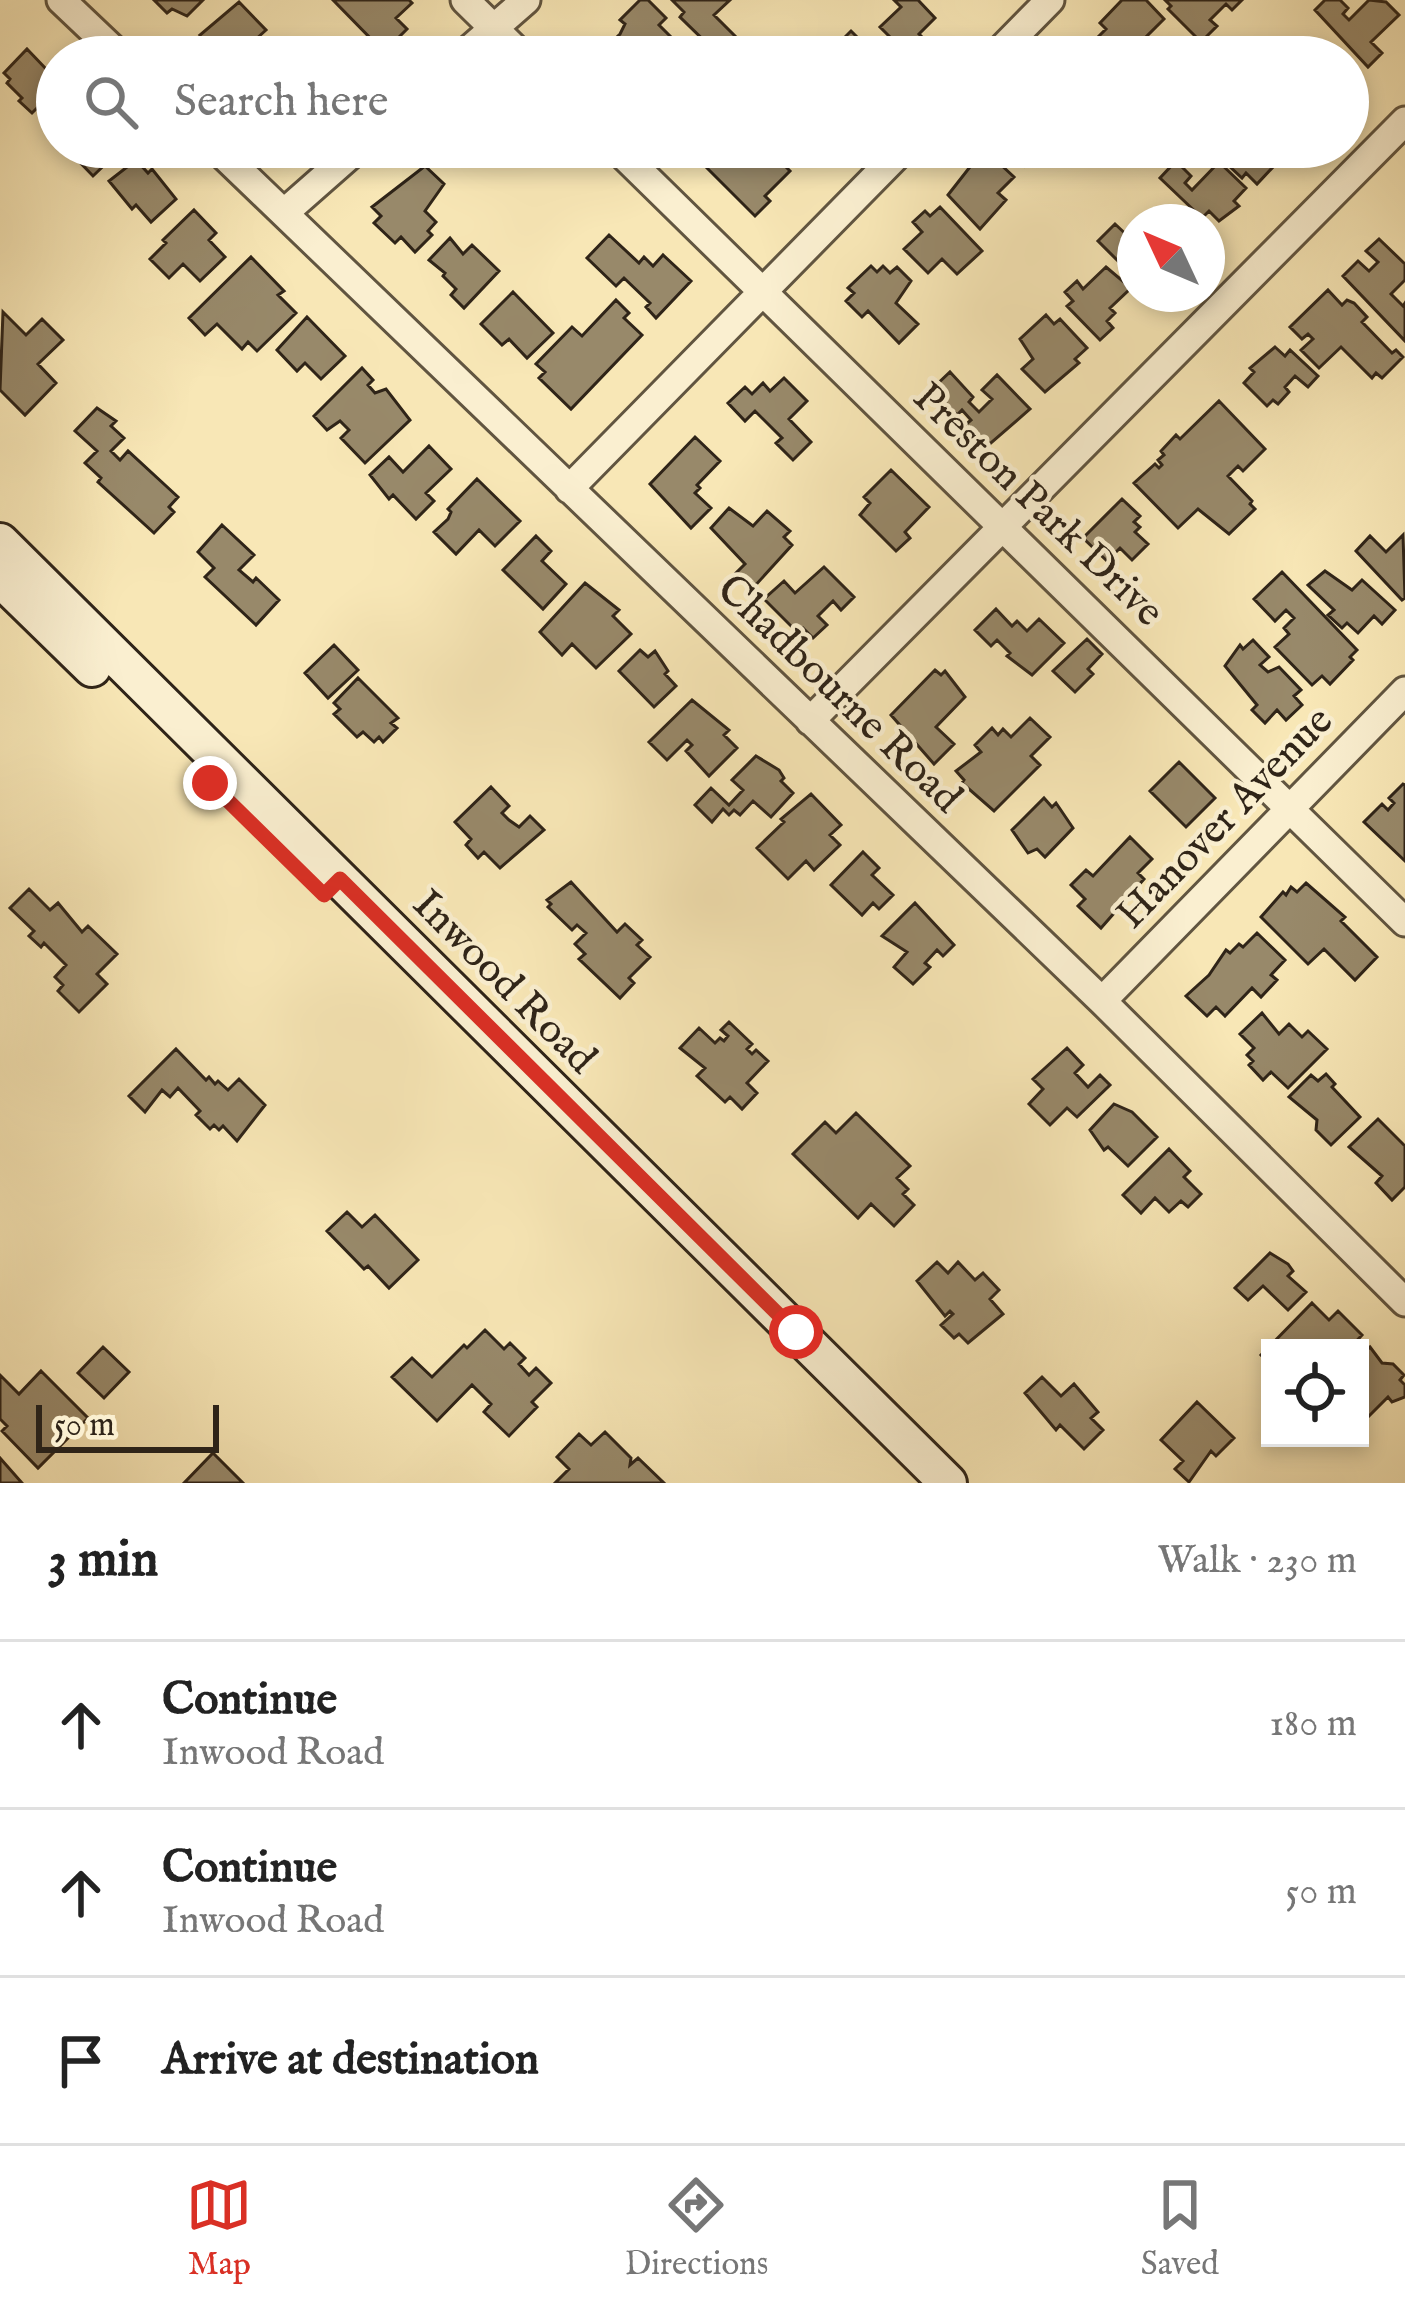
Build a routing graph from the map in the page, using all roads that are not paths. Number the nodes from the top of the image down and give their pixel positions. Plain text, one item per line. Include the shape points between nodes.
1 (61, 0) edge
2 (465, 0) edge
3 (526, 0) edge
4 (1050, 0) edge
5 (494, 28) junction
6 (99, 36) edge
7 (485, 36) edge
8 (502, 36) edge
9 (1015, 36) edge
10 (1405, 122) edge
11 (1369, 158) edge
12 (237, 168) edge
13 (335, 168) edge
14 (636, 168) edge
15 (884, 168) edge
16 (1359, 168) edge
17 (284, 213) junction
18 (762, 291) junction
19 (569, 489) junction
20 (1005, 526) junction
21 (0, 542) edge
22 (0, 578) edge
23 (1405, 691) edge
24 (810, 721) junction
25 (1289, 808) junction
26 (332, 887) junction
27 (1405, 922) edge
28 (1102, 1001) junction
29 (691, 1243) junction
30 (1402, 1292) edge
31 (921, 1483) edge
32 (948, 1483) edge

1 - 6 street
2 - 5 street
3 - 5 street
4 - 9 street
5 - 7 street
5 - 8 street
10 - 11 street
12 - 17 street, Chadbourne Road
13 - 17 street
14 - 18 street, Preston Park Drive
15 - 18 street
16 - 20 street
17 - 19 street, Chadbourne Road
18 - 19 street
18 - 20 street, Preston Park Drive
19 - 24 street, Chadbourne Road
20 - 24 street
20 - 25 street, Preston Park Drive
21 - 26 main road, Inwood Road
22 - 26 main road, Inwood Road
23 - 25 street, Hanover Avenue
24 - 28 street, Chadbourne Road
25 - 27 street, Preston Park Drive
25 - 28 street, Hanover Avenue
26 - 29 main road, Inwood Road
28 - 30 street, Chadbourne Road
29 - 31 main road, Inwood Road
29 - 32 main road, Inwood Road

